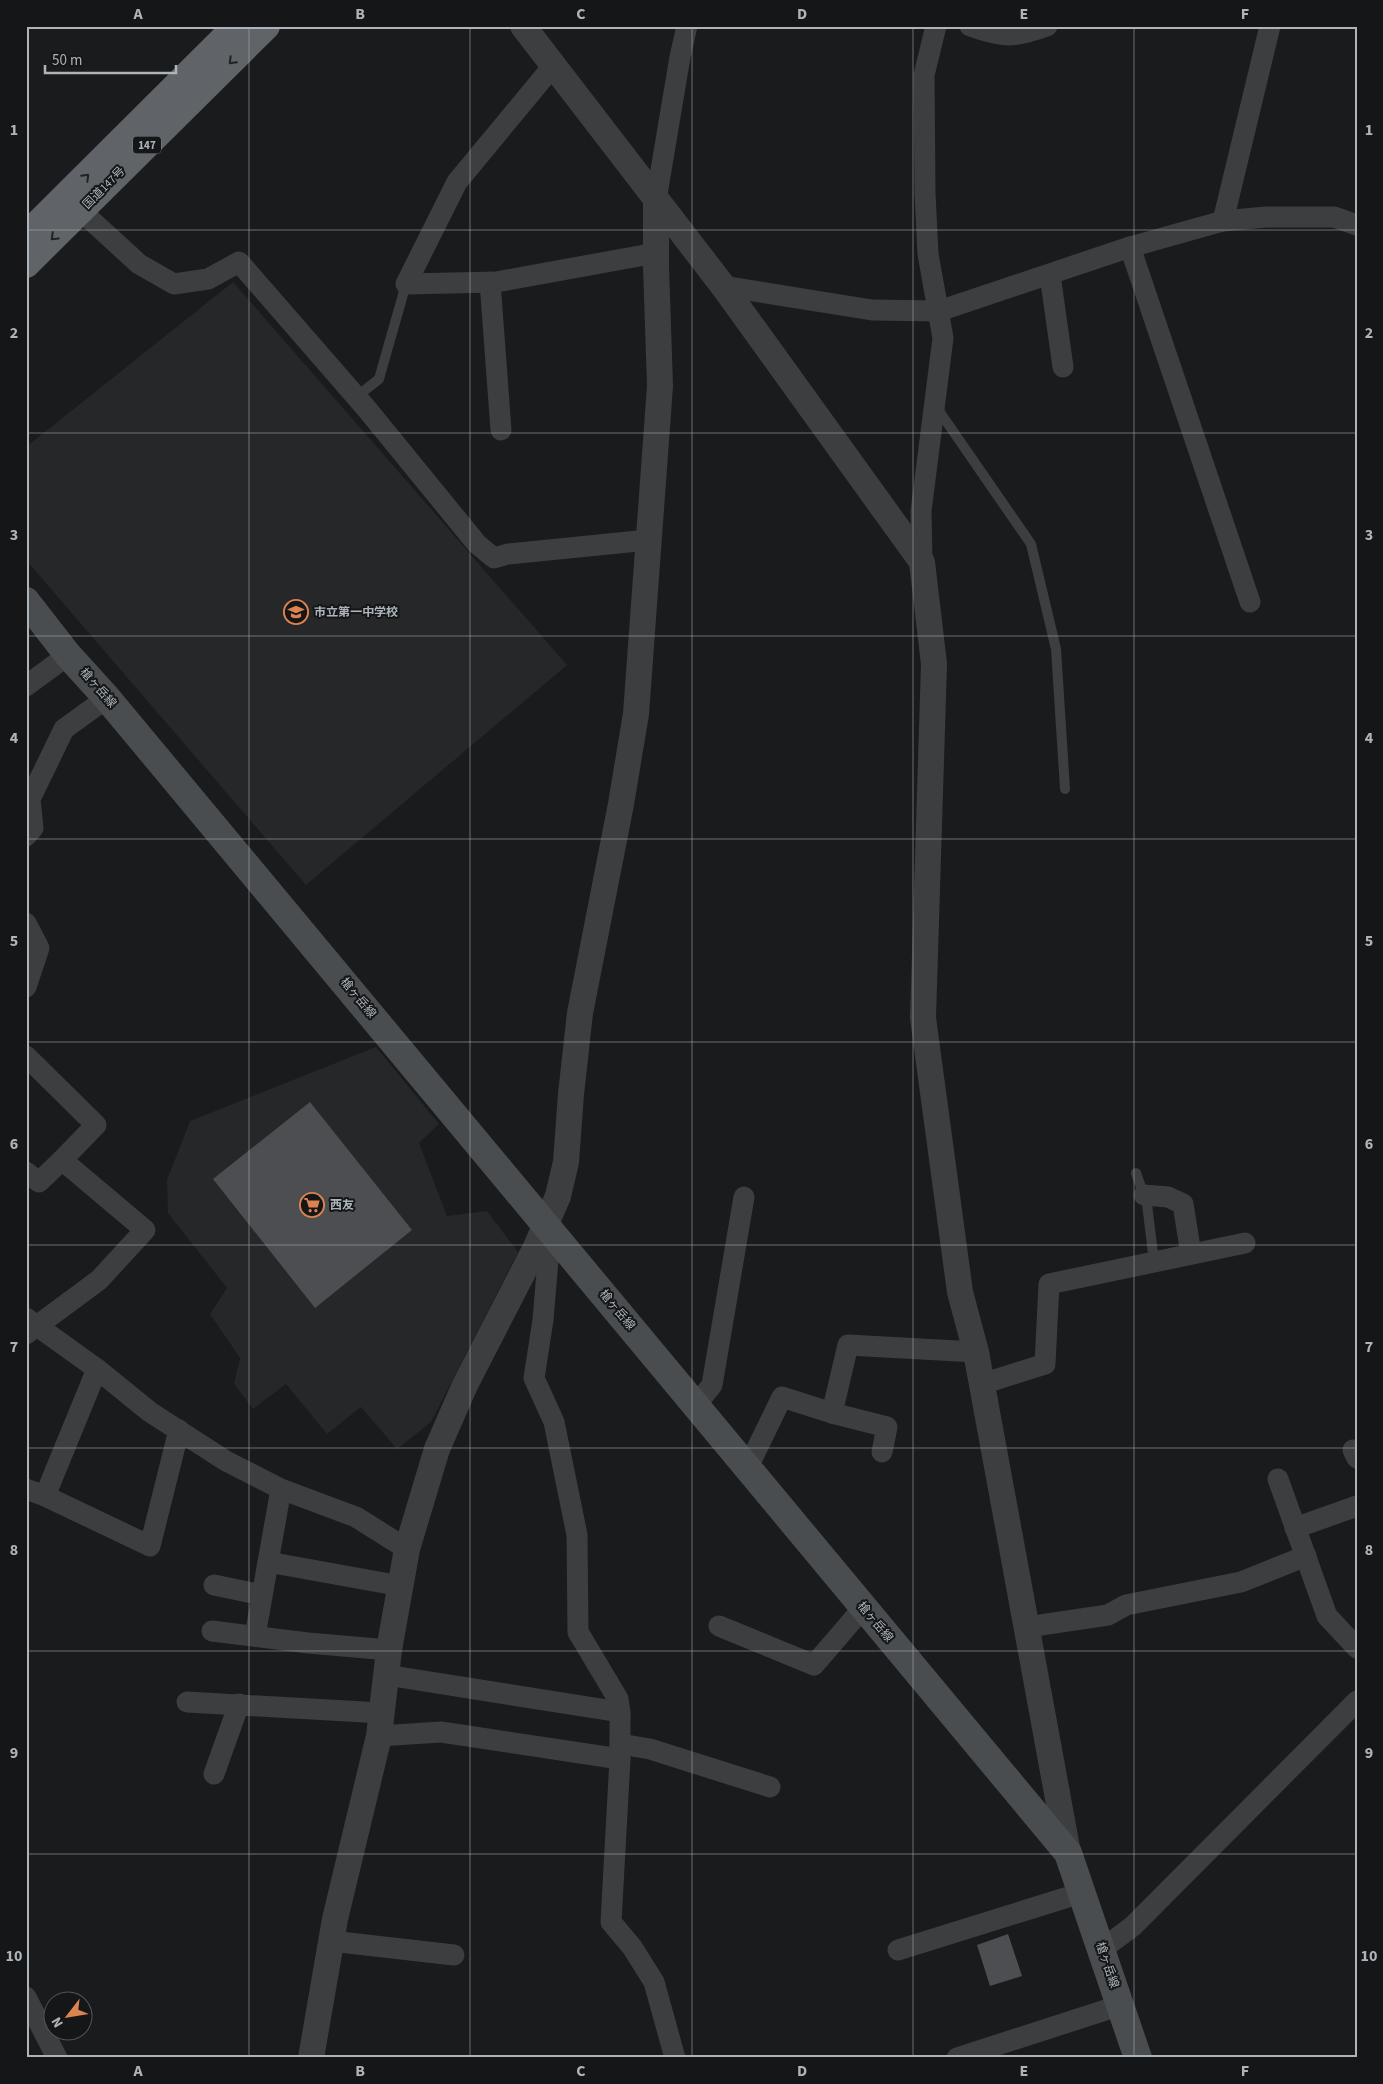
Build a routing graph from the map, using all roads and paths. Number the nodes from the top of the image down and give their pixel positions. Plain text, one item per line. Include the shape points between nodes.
1 (237, 26) edge
2 (266, 26) edge
3 (523, 26) edge
4 (687, 26) edge
5 (936, 26) edge
6 (970, 26) edge
7 (1047, 26) edge
8 (1270, 26) edge
9 (553, 66) junction
10 (138, 139) junction
11 (656, 200) junction
12 (81, 210) junction
13 (1223, 221) junction
14 (1357, 225) edge
15 (26, 236) edge
16 (1130, 247) junction
17 (656, 253) junction
18 (26, 264) edge
19 (1050, 275) junction
20 (490, 282) junction
21 (406, 284) junction
22 (723, 286) junction
23 (939, 310) junction
24 (1063, 367) dead end
25 (356, 397) junction
26 (935, 405) junction
27 (501, 430) dead end
28 (648, 540) junction
29 (922, 562) junction
30 (26, 601) edge
31 (1250, 602) dead end
32 (68, 655) junction
33 (26, 686) edge
34 (107, 698) junction
35 (1065, 790) dead end
36 (26, 836) edge
37 (26, 923) edge
38 (26, 987) edge
39 (26, 1056) edge
40 (62, 1160) junction
41 (26, 1172) edge
42 (1136, 1173) dead end
43 (1144, 1195) junction
44 (744, 1197) dead end
45 (546, 1224) junction
46 (1245, 1243) dead end
47 (1191, 1254) junction
48 (1154, 1262) junction
49 (30, 1326) edge
50 (976, 1352) junction
51 (97, 1369) junction
52 (982, 1384) junction
53 (696, 1405) junction
54 (832, 1413) junction
55 (179, 1430) junction
56 (882, 1452) dead end
57 (748, 1467) junction
58 (1278, 1479) dead end
59 (281, 1489) junction
60 (36, 1492) edge
61 (1357, 1506) edge
62 (1295, 1528) junction
63 (407, 1550) junction
64 (1306, 1556) junction
65 (268, 1562) junction
66 (214, 1585) dead end
67 (401, 1586) junction
68 (262, 1595) junction
69 (863, 1608) junction
70 (719, 1626) dead end
71 (1027, 1627) junction
72 (212, 1631) dead end
73 (255, 1636) junction
74 (1357, 1648) edge
75 (388, 1663) junction
76 (1357, 1700) edge
77 (187, 1702) dead end
78 (239, 1704) junction
79 (620, 1712) junction
80 (380, 1724) junction
81 (620, 1752) junction
82 (214, 1774) dead end
83 (770, 1787) dead end
84 (1068, 1853) junction
85 (1081, 1893) junction
86 (330, 1941) junction
87 (898, 1950) dead end
88 (1102, 1950) junction
89 (454, 1955) dead end
90 (26, 1998) edge
91 (1121, 2005) junction
92 (57, 2058) edge
93 (311, 2058) edge
94 (675, 2058) edge
95 (957, 2058) edge
96 (1138, 2058) edge

1 - 10 highway, 国道147号 / 147
2 -> 10 highway, 国道147号 / 147
3 - 9 street
4 - 11 street
5 - 23 street via 924,74 925,184 928,254
6 - 7 street via 996,35 1025,34
8 - 13 street
9 - 11 street
9 - 21 street via 457,182
10 - 12 highway, 国道147号 / 147
15 -> 10 highway, 国道147号 / 147
11 - 17 street
11 - 22 street
12 -> 18 highway, 国道147号 / 147
12 - 25 street via 139,264 174,284 208,279 239,262
13 - 14 street via 1266,217 1334,218
13 - 16 street
16 - 19 street
16 - 31 street
17 - 20 street
17 - 28 street via 660,386
19 - 23 street
19 - 24 street
20 - 21 street
20 - 27 street
21 - 25 lane via 379,379
22 - 23 street via 872,310
22 - 29 street
23 - 26 street via 943,338
25 - 28 street via 477,544 494,558
26 - 29 street via 921,511
26 - 35 lane via 1030,544 1056,649
28 - 45 street via 636,714 622,804 580,1013 566,1162 558,1196
29 - 50 street via 934,664 923,1018 960,1292
30 - 32 main road, 槍ヶ岳線
32 - 33 street
32 - 34 main road, 槍ヶ岳線
34 - 36 street via 64,729 30,799 34,828
34 - 45 main road, 槍ヶ岳線
37 - 38 street via 38,948
39 - 40 street via 96,1125
40 - 41 street via 39,1182
40 - 49 street via 145,1230 99,1280
42 - 43 lane
43 - 47 street via 1168,1197 1183,1204
43 - 48 lane
44 - 53 street via 712,1386
45 - 53 main road, 槍ヶ岳線
45 - 63 street via 465,1385 437,1449
45 - 79 street via 548,1260 534,1378 554,1422 577,1535 578,1632 618,1699
46 - 47 street
47 - 48 street
48 - 52 street via 1049,1284 1045,1364
49 - 51 street
50 - 52 street
50 - 54 street via 848,1345
51 - 55 street via 150,1412
51 - 60 street
52 - 71 street
53 - 57 main road, 槍ヶ岳線
54 - 56 street via 887,1427
54 - 57 street via 782,1397
55 - 59 street
55 - 60 street via 150,1546
57 - 69 main road, 槍ヶ岳線
58 - 62 street
59 - 63 street via 356,1517
59 - 65 street
61 - 62 street
62 - 64 street
63 - 67 street
64 - 71 street via 1241,1582 1126,1605 1108,1615
64 - 74 street via 1327,1616
65 - 67 street
65 - 68 street
66 - 68 street
67 - 75 street
68 - 73 street
69 - 70 street via 814,1665
69 - 84 main road, 槍ヶ岳線
71 - 84 street
72 - 73 street
73 - 75 street
75 - 79 street
75 - 80 street
76 - 88 street via 1133,1926
77 - 78 street
78 - 80 street
78 - 82 street
79 - 81 street
80 - 81 street
80 - 86 street
81 - 83 street via 650,1749
81 - 94 street via 611,1922 632,1947 654,1982
84 - 85 main road, 槍ヶ岳線
85 - 87 street
85 - 88 main road, 槍ヶ岳線
86 - 89 street
86 - 93 street
88 - 91 main road, 槍ヶ岳線
90 - 92 street
91 - 95 street
91 - 96 main road, 槍ヶ岳線

